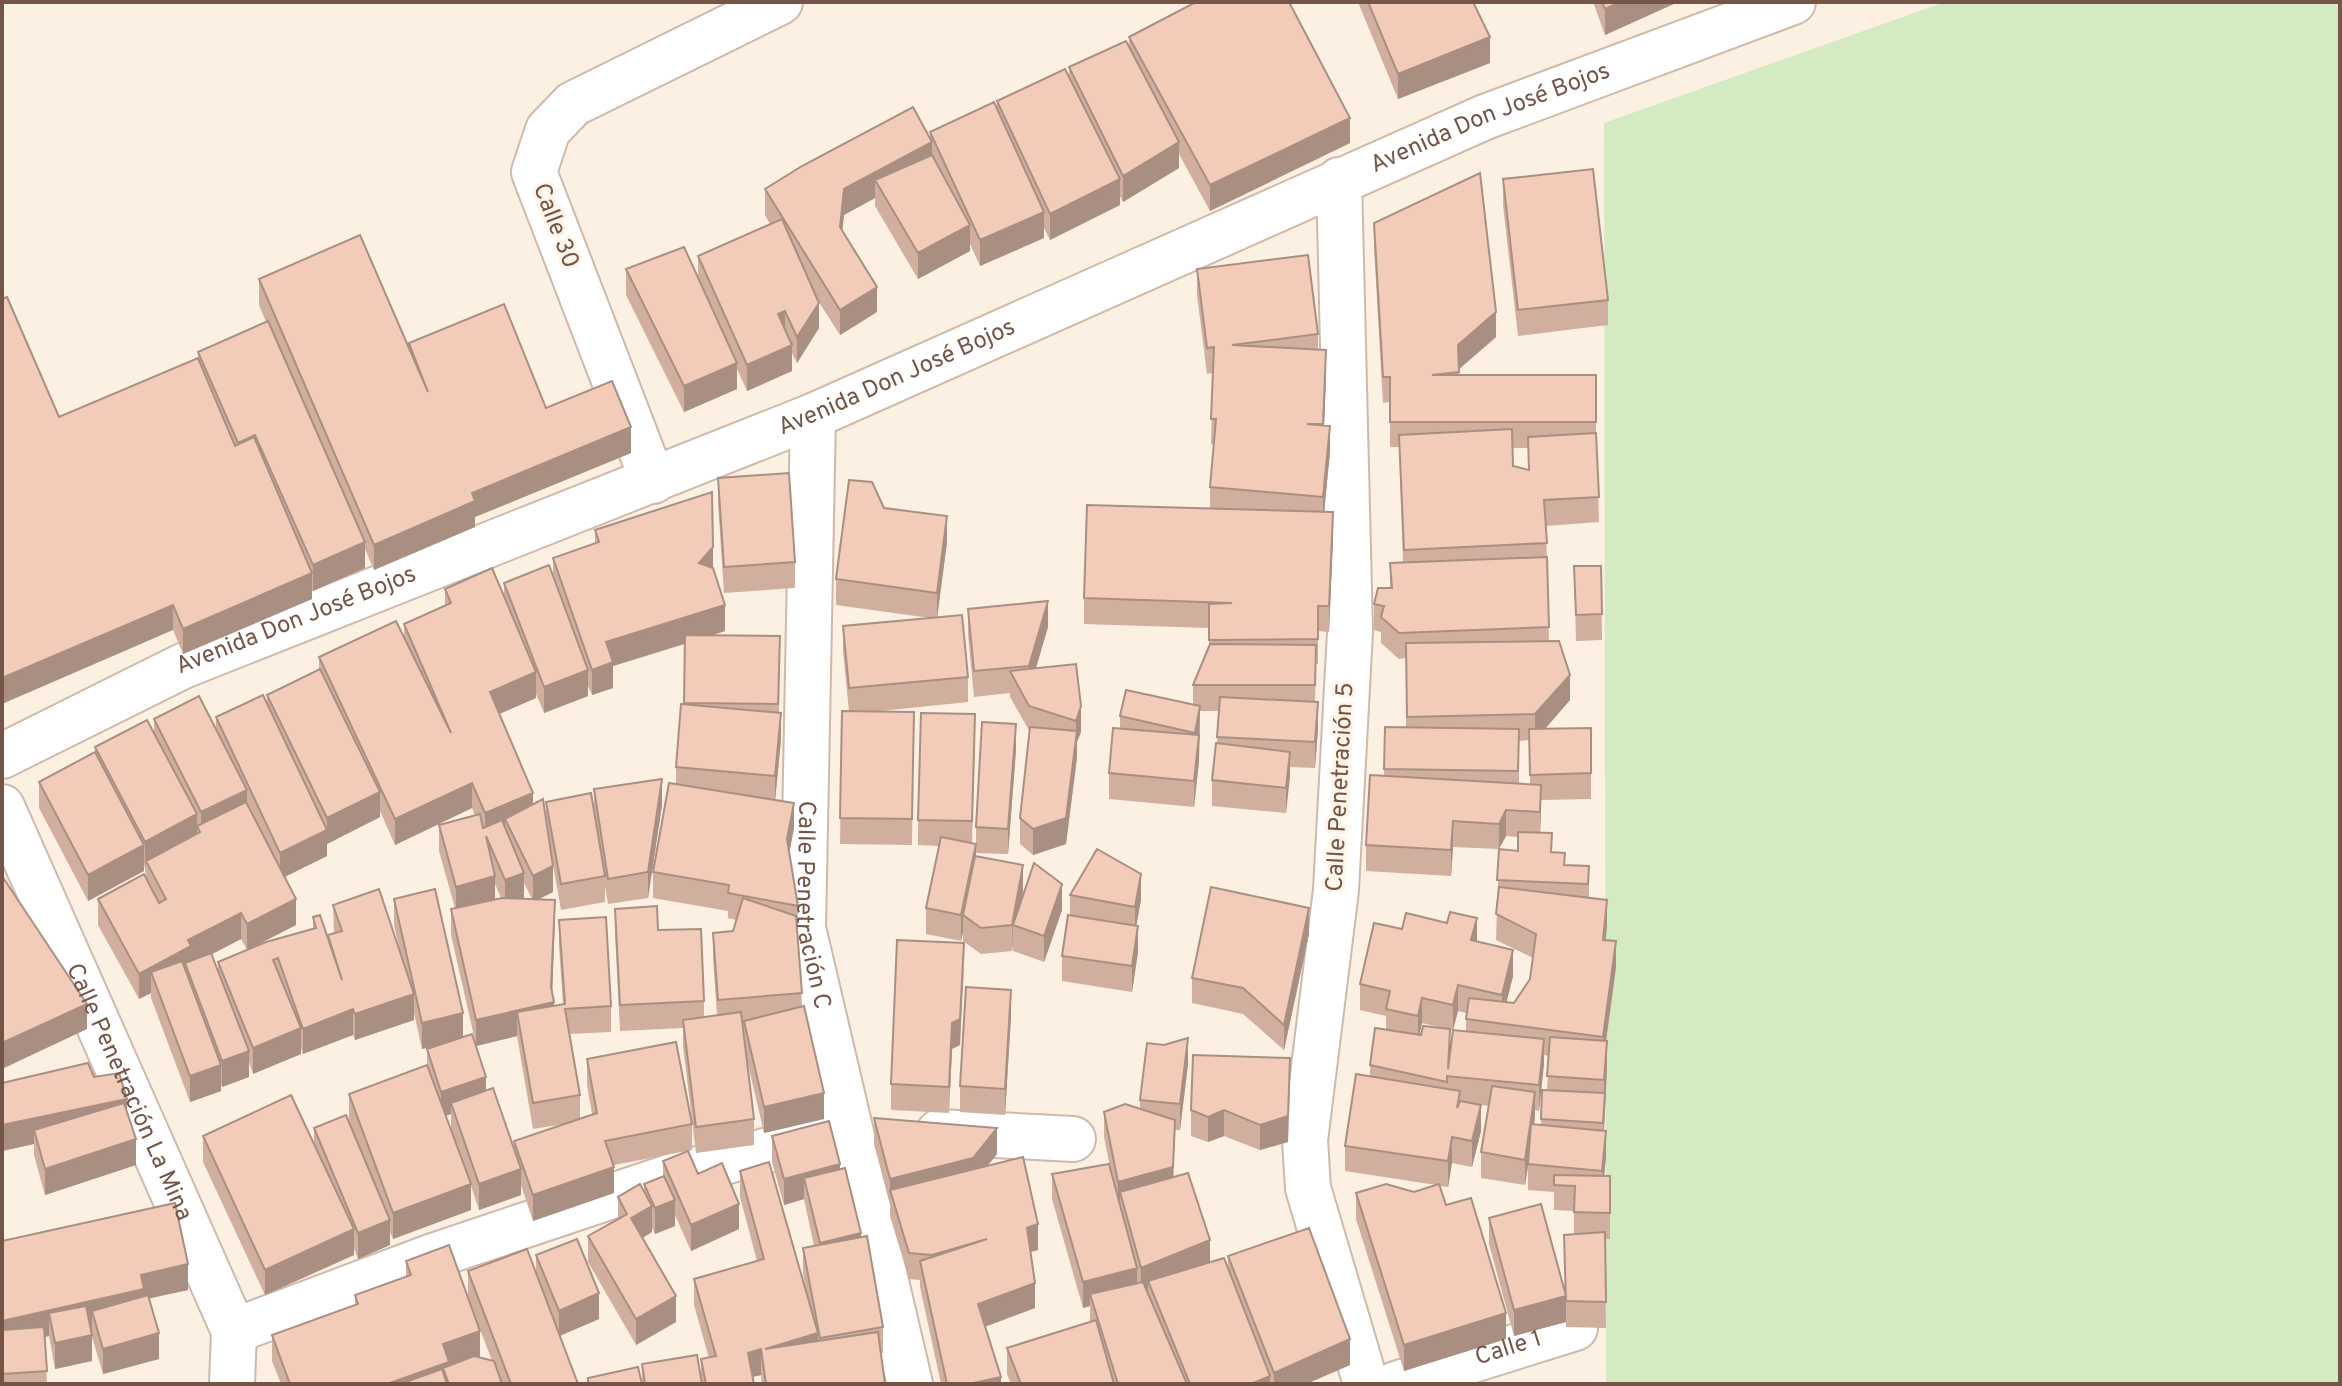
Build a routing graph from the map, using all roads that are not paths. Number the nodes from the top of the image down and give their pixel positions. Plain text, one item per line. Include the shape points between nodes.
1 (780, 2) edge
2 (1793, 2) edge
3 (1339, 180) junction
4 (813, 416) junction
5 (653, 481) junction
6 (2, 756) edge
7 (2, 807) edge
8 (851, 1128) junction
9 (1073, 1139) dead end
10 (1575, 1328) edge
11 (234, 1331) junction
12 (232, 1384) edge
13 (910, 1384) edge
14 (1366, 1384) edge
15 (1396, 1384) edge

1 - 5 street, Calle 30 via 573,104 548,130 534,172
2 - 3 street, Avenida Don José Bojos via 1485,117
3 - 4 street, Avenida Don José Bojos
3 - 14 street, Calle Penetración 5 via 1350,632 1336,890 1305,1140 1308,1188
4 - 5 street, Avenida Don José Bojos
4 - 8 street, Calle Penetración C via 803,928
5 - 6 street, Avenida Don José Bojos via 183,666
7 - 11 street, Calle Penetración La Mina
8 - 9 street
8 - 11 street via 669,1177 433,1256
8 - 13 street, Calle Penetración C
10 - 15 street, Calle 1
11 - 12 street, Calle Penetración La Mina

